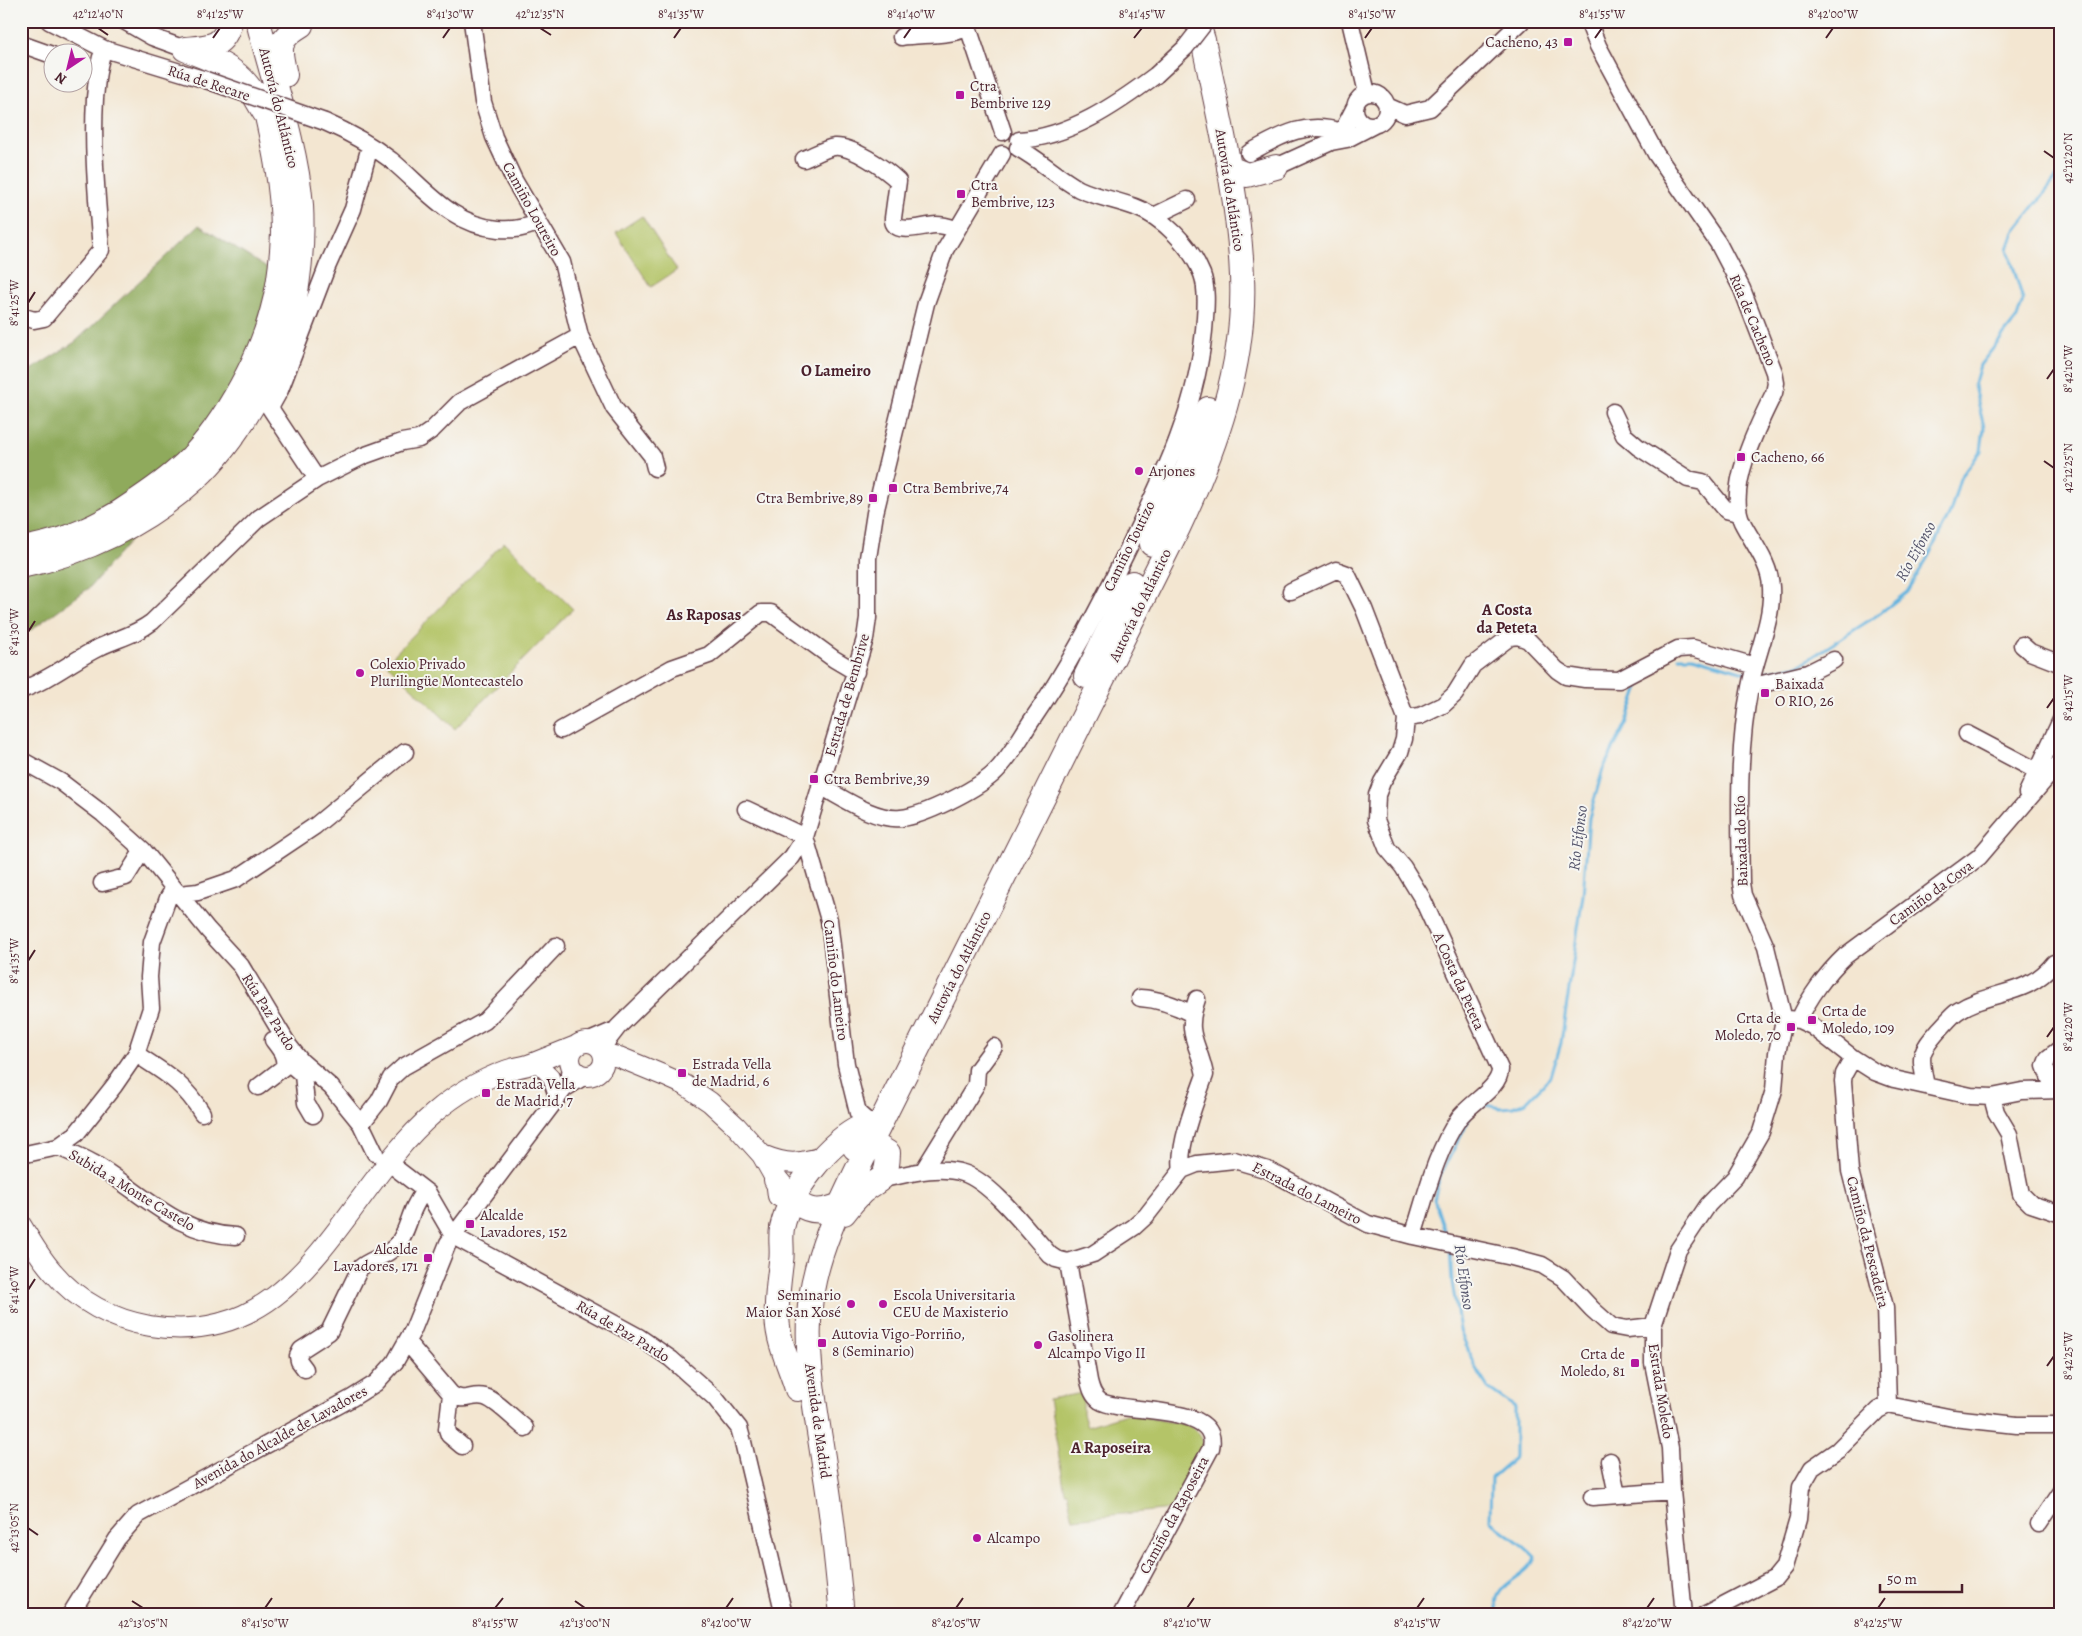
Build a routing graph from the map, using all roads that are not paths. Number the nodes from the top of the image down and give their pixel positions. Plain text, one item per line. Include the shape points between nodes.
1 (124, 21) edge
2 (230, 21) edge
3 (242, 21) edge
4 (258, 21) edge
5 (276, 21) edge
6 (472, 21) edge
7 (1179, 21) edge
8 (1197, 21) edge
9 (1206, 21) edge
10 (1350, 21) edge
11 (1522, 21) edge
12 (1588, 21) edge
13 (54, 23) edge
14 (304, 23) edge
15 (967, 24) edge
16 (901, 37) dead end
17 (21, 44) edge
18 (104, 49) junction
19 (185, 49) junction
20 (42, 51) edge
21 (92, 65) edge
22 (92, 92) edge
23 (1367, 94) junction
24 (1387, 106) junction
25 (1355, 107) junction
26 (267, 117) junction
27 (1374, 125) junction
28 (1003, 132) junction
29 (1336, 137) junction
30 (1018, 144) junction
31 (370, 146) junction
32 (1249, 153) dead end
33 (1002, 154) junction
34 (804, 159) dead end
35 (1276, 167) joint
36 (1229, 168) junction
37 (1187, 200) dead end
38 (301, 205) junction
39 (1154, 216) junction
40 (538, 222) junction
41 (956, 229) junction
42 (21, 316) edge
43 (580, 336) junction
44 (1613, 412) dead end
45 (655, 468) dead end
46 (317, 479) junction
47 (1738, 513) junction
48 (21, 549) edge
49 (21, 566) edge
50 (1291, 591) dead end
51 (2022, 644) dead end
52 (1834, 660) dead end
53 (2061, 664) edge
54 (1754, 668) junction
55 (856, 672) junction
56 (1750, 686) junction
57 (21, 690) edge
58 (1406, 718) junction
59 (2061, 720) edge
60 (561, 730) dead end
61 (1967, 734) dead end
62 (405, 752) dead end
63 (21, 760) edge
64 (2061, 761) edge
65 (2037, 771) junction
66 (820, 786) junction
67 (2023, 806) junction
68 (746, 809) dead end
69 (804, 837) junction
70 (144, 850) junction
71 (102, 883) dead end
72 (176, 891) junction
73 (556, 946) dead end
74 (2054, 963) dead end
75 (1140, 998) dead end
76 (272, 1017) junction
77 (1791, 1020) junction
78 (994, 1046) dead end
79 (2061, 1048) edge
80 (136, 1054) junction
81 (594, 1054) junction
82 (1853, 1058) junction
83 (285, 1061) junction
84 (534, 1065) junction
85 (258, 1086) dead end
86 (1926, 1086) junction
87 (2057, 1090) edge
88 (561, 1093) junction
89 (1992, 1097) junction
90 (202, 1113) dead end
91 (313, 1115) dead end
92 (361, 1124) junction
93 (867, 1139) junction
94 (58, 1147) junction
95 (21, 1154) edge
96 (762, 1155) junction
97 (824, 1157) junction
98 (382, 1158) junction
99 (1182, 1170) junction
100 (921, 1171) junction
101 (883, 1179) junction
102 (776, 1180) junction
103 (424, 1190) junction
104 (862, 1192) junction
105 (792, 1201) junction
106 (831, 1209) junction
107 (2061, 1214) edge
108 (21, 1225) edge
109 (782, 1230) junction
110 (236, 1236) dead end
111 (453, 1236) junction
112 (1413, 1236) junction
113 (826, 1237) junction
114 (1068, 1262) junction
115 (1653, 1326) junction
116 (407, 1342) junction
117 (305, 1369) dead end
118 (797, 1389) junction
119 (451, 1394) junction
120 (1888, 1404) junction
121 (2061, 1425) edge
122 (525, 1428) dead end
123 (462, 1446) dead end
124 (1610, 1461) dead end
125 (1672, 1491) junction
126 (2061, 1491) edge
127 (1617, 1495) junction
128 (1592, 1497) dead end
129 (2039, 1524) dead end
130 (70, 1615) edge
131 (784, 1615) edge
132 (828, 1615) edge
133 (842, 1615) edge
134 (1121, 1615) edge
135 (1684, 1615) edge
136 (1704, 1615) edge

1 - 19 street via 152,37
2 - 19 highway via 227,34 211,47
3 - 26 highway, Autovía do Atlántico
4 - 38 highway, Autovía do Atlántico via 290,138
5 - 14 highway via 285,25
6 - 40 street, Camiño Loureiro via 483,102 494,137
7 - 93 highway, Autovía do Atlántico via 1198,85 1222,222 1226,279 1223,333 1206,420 1163,522
8 - 36 highway, Autovía do Atlántico
9 - 30 street, bridge via 1185,48 1132,93 1076,124
10 - 23 street
11 - 24 street via 1430,108 1405,114
12 - 47 street, Rúa de Cacheno via 1656,154 1718,243 1742,288 1774,372 1774,393 1737,488
13 - 18 street, Rúa de Recare
14 - 38 highway via 284,38 280,51 302,150
15 - 16 street via 943,34
15 - 28 street
17 - 20 street
18 - 21 street
18 - 31 street, Rúa de Recare, bridge via 206,80 324,122
19 - 26 highway via 234,72 248,86
22 - 42 street via 101,250 44,318 34,320
23 - 24 street via 1379,95
23 - 25 street
24 - 27 street via 1386,116
25 - 27 street via 1364,124
25 - 29 street
26 - 48 highway, Autovía do Atlántico via 282,190 280,269 272,312 257,353 227,411 180,469 142,499 67,537
27 - 29 street via 1347,139
28 - 30 street via 1013,133
28 - 33 street via 995,144
29 - 32 street via 1327,129 1306,128 1286,133
29 - 35 street
30 - 33 street via 1009,155
30 - 39 street, Camiño Toutizo via 1079,189
31 - 40 street, Rúa de Recare via 463,221 480,227 508,230 527,228
31 - 46 street via 353,208 270,408
33 - 41 street, Estrada de Bembrive
34 - 41 street via 835,147 864,157 898,181 893,218 896,227 938,225
35 - 36 highway via 1247,175
36 - 93 highway, Autovía do Atlántico via 1238,222 1242,278 1240,332 1230,391 1205,468 1133,619
37 - 39 street
38 - 49 highway, Autovía do Atlántico via 299,272 290,319 275,362 246,419 196,479 151,513 72,553
39 - 66 street, Camiño Toutizo via 1183,243 1203,276 1206,306 1198,376 1173,452 1143,518 1054,689 993,774 976,788 920,813 903,818 876,815
40 - 43 street, Camiño Loureiro via 562,262
41 - 55 street, Estrada de Bembrive via 941,259 926,303 875,513 868,558 868,618
43 - 45 street, Camiño Loureiro via 614,408 652,456
43 - 46 street via 460,402 419,439 363,456
44 - 47 street via 1624,435 1638,447 1688,479 1703,482 1726,510
46 - 57 street via 259,518 140,632 100,647
47 - 54 street, Rúa de Cacheno via 1767,567 1771,586 1769,613
50 - 58 street via 1336,570 1347,574
51 - 53 street via 2030,652
52 - 56 street via 1808,672
54 - 56 street, Baixada do Río
54 - 58 street via 1693,648 1678,649 1619,680 1585,679 1566,676 1556,670 1528,640 1510,637 1473,665 1455,694 1443,705 1420,716
55 - 60 street via 771,613 761,613 709,655 672,668
55 - 66 street, Estrada de Bembrive
56 - 77 street, Baixada do Río via 1740,763 1740,883
58 - 112 street, A Costa da Peteta via 1400,752 1378,795 1376,820 1387,848 1403,867 1430,916 1497,1061 1500,1075 1458,1120 1428,1183
59 - 65 street
61 - 65 street
62 - 72 street via 315,826 236,879 198,892
63 - 70 street, Rúa Paz Pardo via 60,782
64 - 67 street, Camiño da Cova
65 - 67 street
66 - 69 street, Estrada de Bembrive
67 - 77 street, Camiño da Cova via 1972,863 1845,956
68 - 69 street
69 - 81 street, Estrada de Bembrive via 792,857
69 - 93 street, Camiño do Lameiro via 830,920 846,1064
70 - 71 street via 126,877
70 - 72 street, Rúa Paz Pardo
72 - 76 street, Rúa Paz Pardo via 241,966
72 - 80 street, Subida a Monte Castelo via 168,898 152,942 151,1008
73 - 92 street via 485,1021 404,1067 391,1078 380,1101
74 - 86 street via 2044,975 2027,986 1980,1000 1952,1016 1923,1048
75 - 99 street via 1152,998 1177,1006 1195,1006 1193,1040 1205,1075 1183,1149
76 - 83 street via 266,1026
76 - 92 street, Rúa Paz Pardo via 289,1046 331,1087
77 - 82 street via 1820,1031
77 - 115 street, Estrada Moledo via 1777,1053 1774,1090 1761,1132 1735,1177 1708,1205 1678,1250
78 - 100 street via 979,1066 976,1085
79 - 87 street via 2048,1058 2045,1066
80 - 90 street via 178,1082
80 - 94 street, Subida a Monte Castelo via 76,1134
81 - 84 main road
81 - 88 street, Avenida do Alcalde de Lavadores
81 - 96 main road via 665,1076 698,1094 736,1126
82 - 86 street via 1875,1072
82 - 120 street, Camiño da Pescadeira via 1843,1081 1850,1171 1885,1307
83 - 85 street via 281,1070
83 - 91 street via 303,1075 306,1103
84 - 88 street via 551,1077
84 - 98 main road via 470,1086 432,1114 408,1140
86 - 89 street
87 - 89 street via 2022,1091
88 - 111 street, Avenida do Alcalde de Lavadores
89 - 107 street via 1996,1112 2009,1134 2021,1194 2031,1204
92 - 98 street, Rúa Paz Pardo
93 - 97 highway
93 - 100 street
93 - 101 highway via 888,1167
93 - 106 highway, Avenida de Madrid
94 - 95 street, Subida a Monte Castelo
94 - 110 street, Subida a Monte Castelo via 93,1164 188,1226 217,1236
96 - 97 main road via 798,1164
96 - 102 main road
97 - 105 highway via 804,1179
98 - 103 street
98 - 108 main road via 371,1186 305,1268 280,1293 242,1315 200,1327 139,1324 101,1310 61,1281
99 - 112 street, Estrada do Lameiro via 1217,1160 1250,1164 1268,1170 1368,1224
99 - 114 street via 1154,1208 1134,1227 1093,1254
100 - 101 street
100 - 114 street via 948,1171 972,1176 1002,1202 1050,1255
101 - 104 highway
102 - 105 highway
102 - 109 main road
103 - 111 street
103 - 117 street via 396,1246 360,1268 329,1332 298,1356
104 - 106 highway
104 - 113 highway
105 - 106 highway via 811,1211
105 - 109 highway
106 - 113 highway, Avenida de Madrid
106 - 118 highway, Avenida de Madrid via 801,1270 796,1292
109 - 118 highway via 776,1301 780,1338
111 - 116 street, Avenida do Alcalde de Lavadores
111 - 131 street, Rúa de Paz Pardo via 639,1336 715,1398 739,1428
112 - 115 street, Estrada do Lameiro via 1531,1261 1552,1270 1611,1326 1627,1329
113 - 133 highway, Avenida de Madrid via 811,1297 809,1358
114 - 134 street, Camiño da Raposeira via 1088,1381 1096,1398 1108,1404 1195,1419 1212,1435 1211,1448
115 - 125 street, Estrada Moledo via 1653,1363 1670,1448
116 - 119 street
116 - 130 street, Avenida do Alcalde de Lavadores via 389,1370 368,1389 138,1515 117,1539
118 - 132 highway, Avenida de Madrid
119 - 122 street via 463,1399 489,1398
119 - 123 street via 447,1429
120 - 121 street via 1953,1418
120 - 136 street via 1838,1450 1812,1468 1801,1487 1798,1519 1784,1567 1775,1578
124 - 127 street
125 - 127 street
125 - 135 street, Estrada Moledo
126 - 129 street
127 - 128 street

